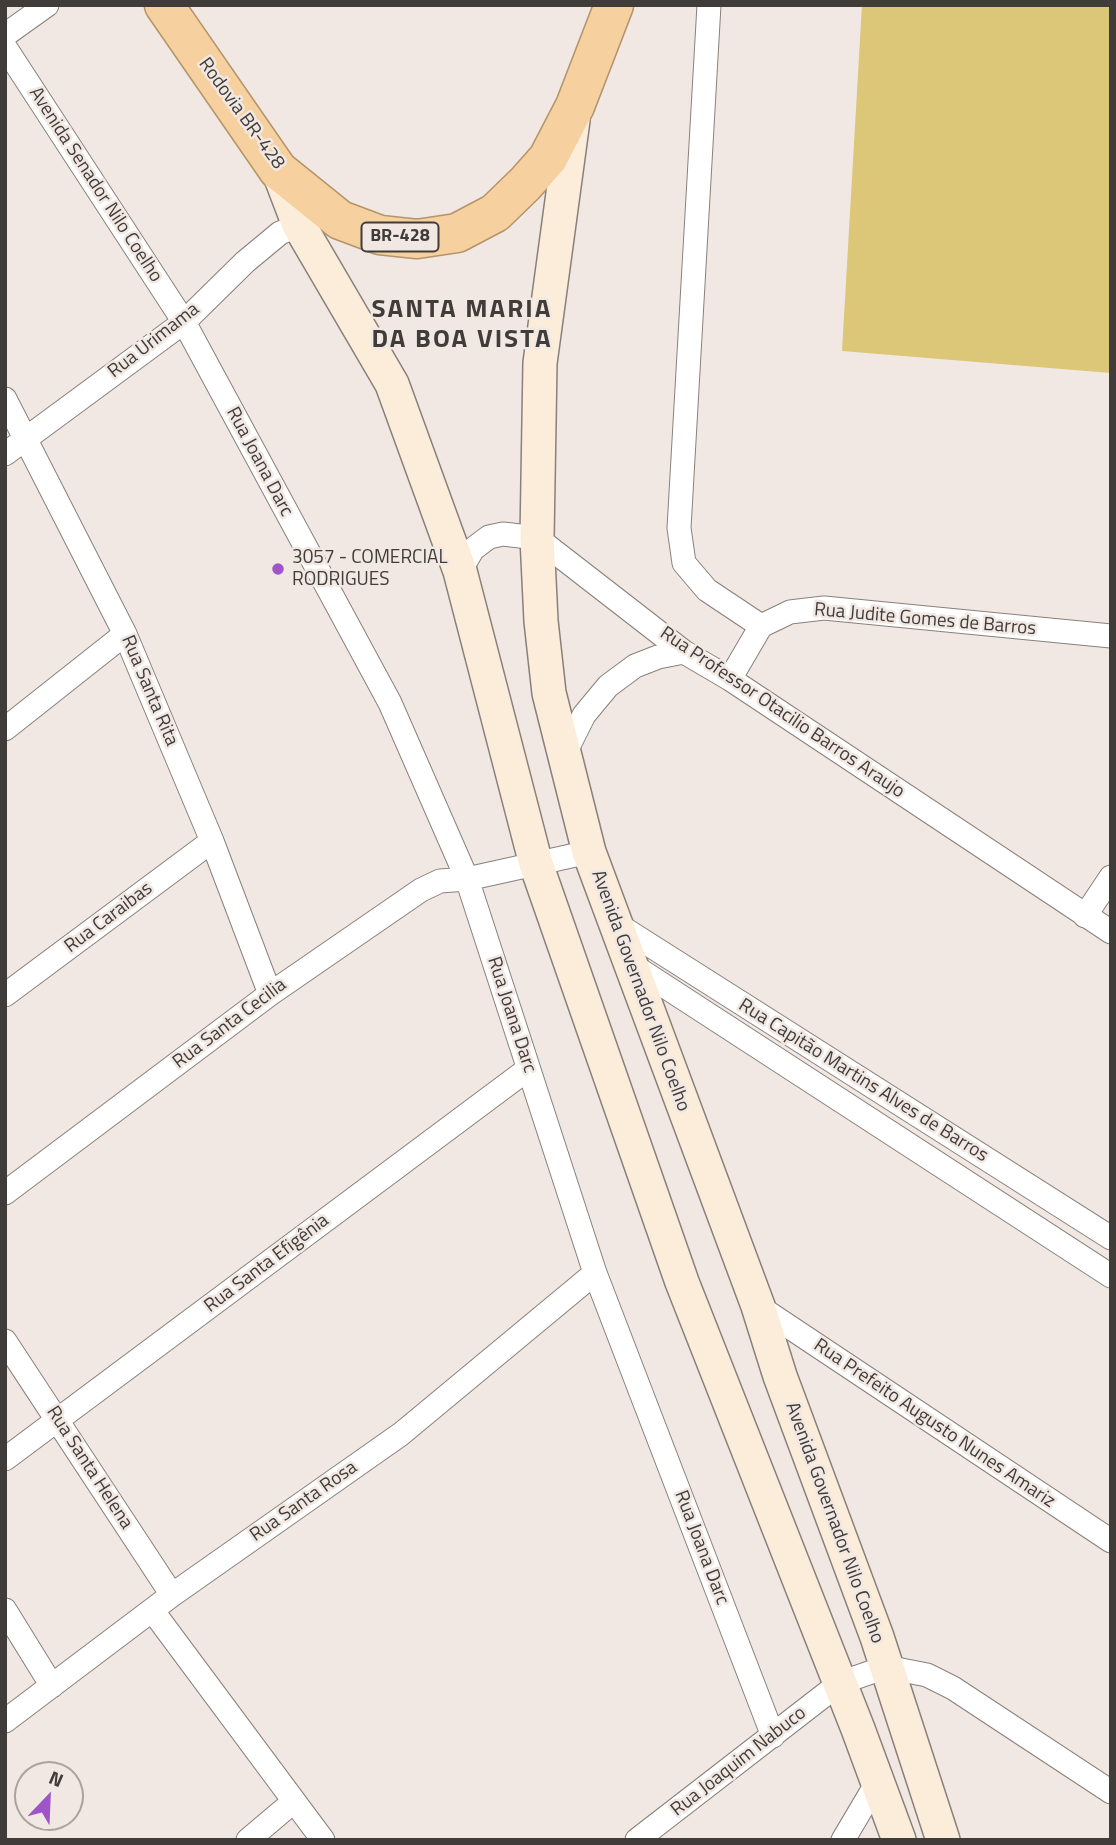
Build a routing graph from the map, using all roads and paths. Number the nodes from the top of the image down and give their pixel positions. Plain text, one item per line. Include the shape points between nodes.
1 (47, 5) edge
2 (614, 5) edge
3 (709, 5) edge
4 (173, 9) edge
5 (5, 35) edge
6 (5, 47) edge
7 (575, 106) junction
8 (278, 170) junction
9 (299, 225) junction
10 (184, 322) junction
11 (5, 399) edge
12 (25, 439) junction
13 (5, 454) edge
14 (537, 538) junction
15 (460, 571) junction
16 (761, 626) junction
17 (125, 634) junction
18 (1111, 636) edge
19 (684, 652) junction
20 (730, 679) junction
21 (5, 729) edge
22 (564, 755) junction
23 (212, 841) junction
24 (589, 852) junction
25 (536, 864) junction
26 (1111, 877) edge
27 (467, 879) junction
28 (1086, 916) junction
29 (615, 923) junction
30 (1111, 932) edge
31 (629, 963) junction
32 (270, 994) junction
33 (5, 995) edge
34 (528, 1069) junction
35 (5, 1193) edge
36 (1111, 1238) edge
37 (595, 1273) junction
38 (1111, 1276) edge
39 (758, 1306) junction
40 (5, 1341) edge
41 (58, 1420) junction
42 (5, 1459) edge
43 (1111, 1541) edge
44 (172, 1595) junction
45 (5, 1610) edge
46 (152, 1611) junction
47 (886, 1667) junction
48 (840, 1683) junction
49 (52, 1686) junction
50 (5, 1721) edge
51 (773, 1736) junction
52 (878, 1781) junction
53 (1111, 1792) edge
54 (293, 1802) junction
55 (248, 1840) edge
56 (323, 1840) edge
57 (637, 1840) edge
58 (843, 1840) edge
59 (899, 1840) edge
60 (943, 1840) edge

1 - 5 street
2 - 7 highway, Rodovia BR-428 / BR-428
3 - 16 street via 678,528 684,563 707,590
4 - 8 highway, Rodovia BR-428 / BR-428
6 - 10 street, Avenida Senador Nilo Coelho
7 - 8 highway, Rodovia BR-428 / BR-428 via 548,158 525,184 495,213 457,233 417,239 380,235 340,220
7 - 14 main road, Avenida Governador Nilo Coelho via 540,363
8 - 9 main road
9 - 10 street, Rua Urimama via 280,233 245,262
9 - 15 main road via 392,384
10 - 12 street, Rua Urimama
10 - 27 street, Rua Joana Darc via 390,703
11 - 12 street, Rua Santa Rita
12 - 13 street, Rua Urimama
12 - 17 street, Rua Santa Rita
14 - 15 street via 489,537 473,549
14 - 19 street, Rua Professor Otacilio Barros Araujo
14 - 22 main road, Avenida Governador Nilo Coelho via 548,681
15 - 25 main road
16 - 18 street, Rua Judite Gomes de Barros via 790,612 824,608
16 - 20 street
17 - 21 street
17 - 23 street, Rua Santa Rita
19 - 20 street, Rua Professor Otacilio Barros Araujo
19 - 22 street via 635,666 608,686 584,715
20 - 28 street, Rua Professor Otacilio Barros Araujo
22 - 24 main road, Avenida Governador Nilo Coelho
23 - 32 street, Rua Santa Rita
23 - 33 street, Rua Caraibas
24 - 25 street, Rua Santa Cecilia
24 - 29 main road, Avenida Governador Nilo Coelho
25 - 27 street, Rua Santa Cecilia
25 - 48 main road via 682,1282
26 - 28 street
27 - 32 street, Rua Santa Cecilia via 440,881 421,890
27 - 34 street, Rua Joana Darc
28 - 30 street, Rua Professor Otacilio Barros Araujo
29 - 31 main road, Avenida Governador Nilo Coelho
29 - 36 street, Rua Capitão Martins Alves de Barros
31 - 38 street, Rua Capitão Martins Alves de Barros
31 - 39 main road, Avenida Governador Nilo Coelho
32 - 35 street, Rua Santa Cecilia
34 - 37 street, Rua Joana Darc
34 - 41 street, Rua Santa Efigênia
37 - 44 street, Rua Santa Rosa via 401,1434
37 - 51 street, Rua Joana Darc
39 - 43 street, Rua Prefeito Augusto Nunes Amariz
39 - 47 main road, Avenida Governador Nilo Coelho
40 - 41 street, Rua Santa Helena
41 - 42 street, Rua Santa Efigênia
41 - 44 street, Rua Santa Helena
44 - 46 street, Rua Santa Rosa
45 - 49 street
46 - 49 street, Rua Santa Rosa
46 - 54 street
47 - 48 street, Rua Joaquim Nabuco
47 - 53 street via 927,1675 953,1688
47 - 60 main road, Avenida Governador Nilo Coelho
48 - 51 street, Rua Joaquim Nabuco
48 - 52 main road
49 - 50 street, Rua Santa Rosa
51 - 57 street, Rua Joaquim Nabuco
52 - 58 street
52 - 59 main road
54 - 55 street
54 - 56 street

